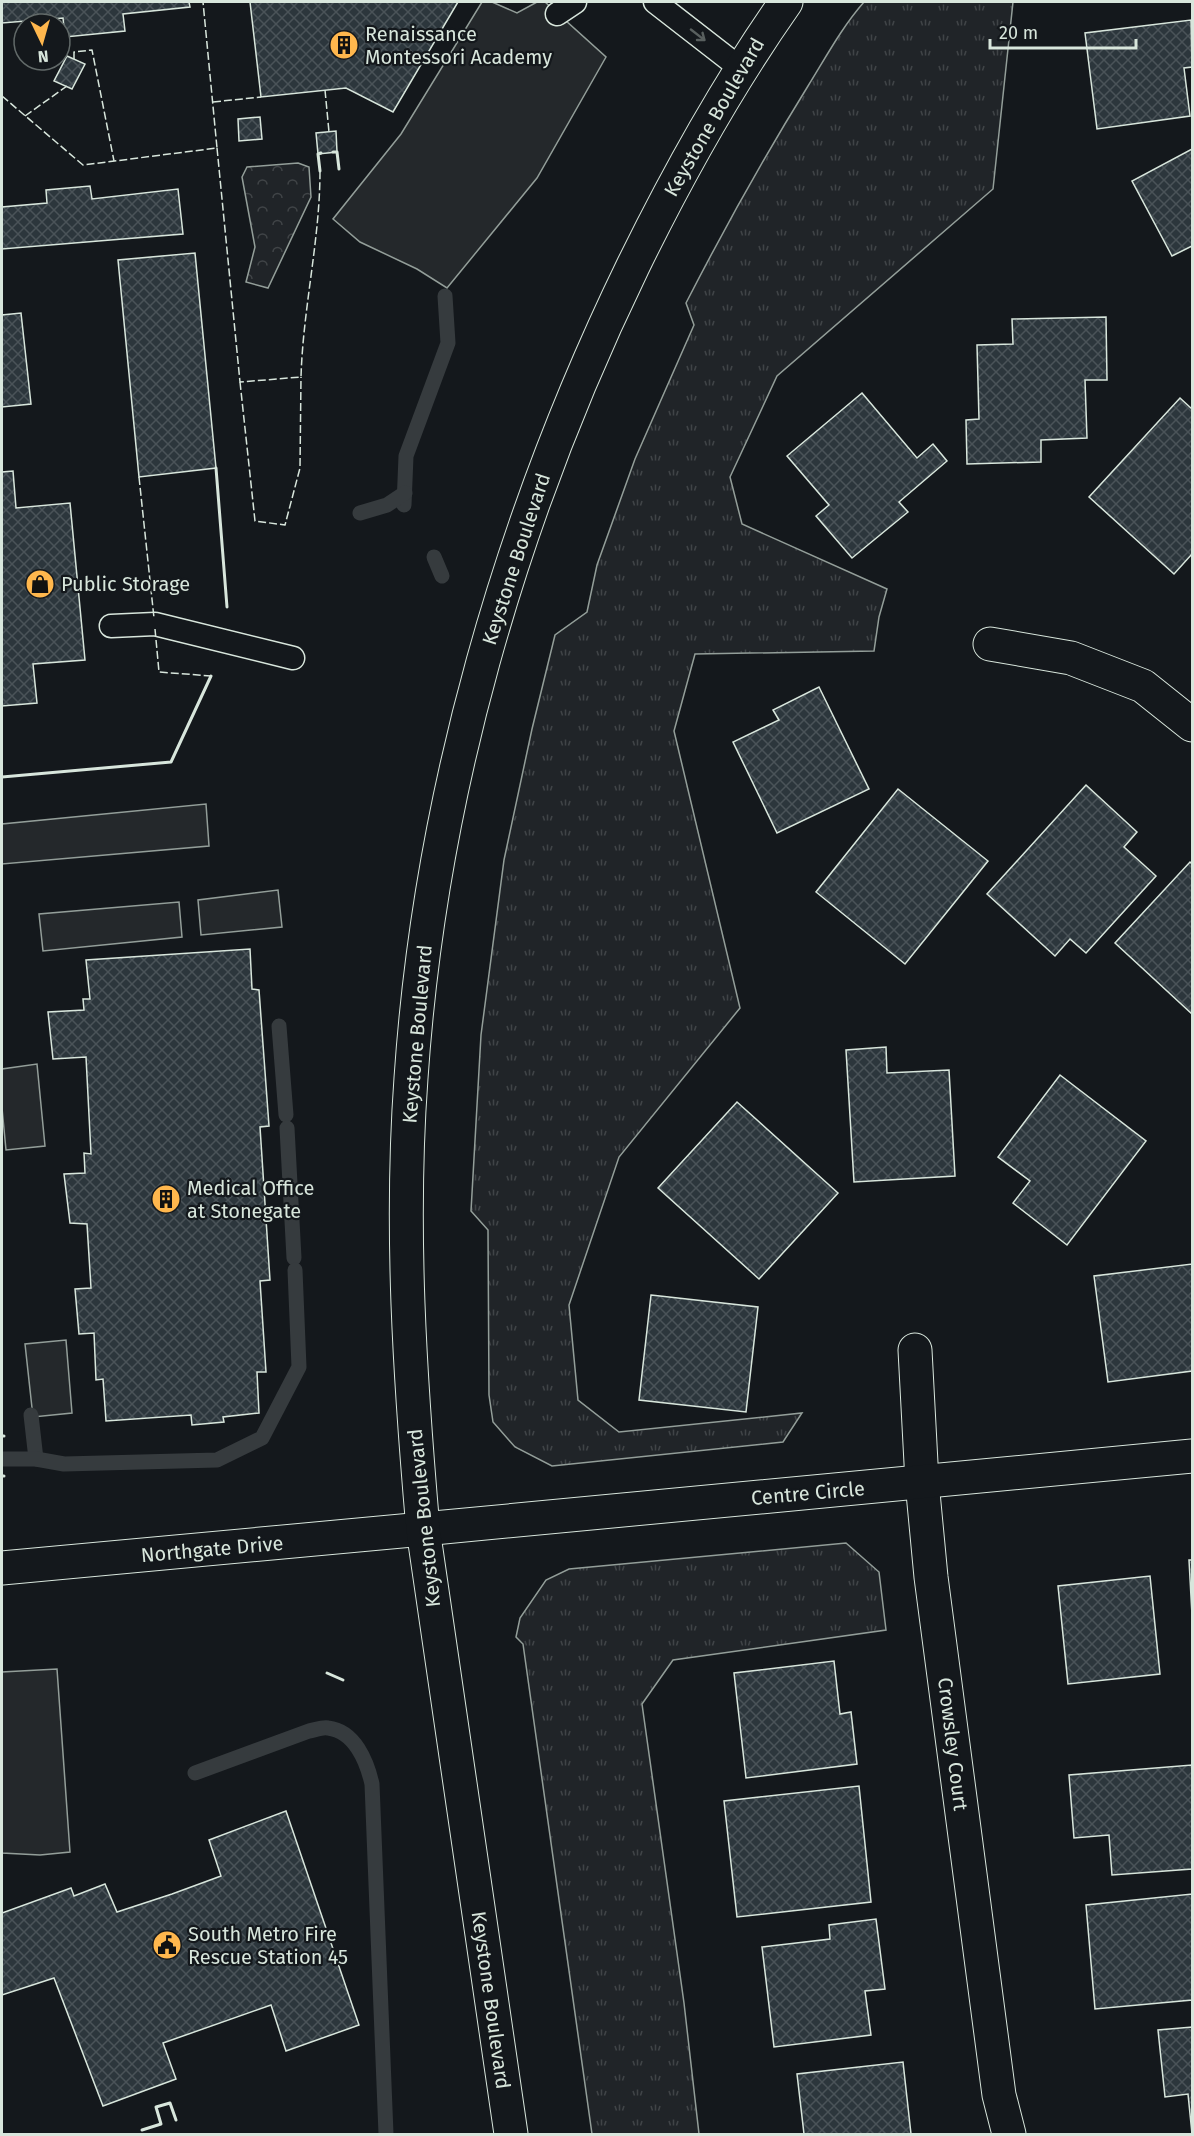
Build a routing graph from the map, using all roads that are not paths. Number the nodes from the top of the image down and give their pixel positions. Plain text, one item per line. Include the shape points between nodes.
1 (655, 2) edge
2 (786, 2) edge
3 (740, 68) junction
4 (111, 626) dead end
5 (990, 644) dead end
6 (293, 658) dead end
7 (1192, 725) edge
8 (915, 1350) dead end
9 (1192, 1456) edge
10 (922, 1482) junction
11 (423, 1529) junction
12 (2, 1568) edge
13 (511, 2134) edge
14 (1009, 2134) edge

1 -> 3 lane
2 - 3 street, Keystone Boulevard
3 - 11 street, Keystone Boulevard via 660,210 580,381 520,540 472,700 436,876 416,1012 411,1078 407,1317
4 - 6 lane via 155,624
5 - 7 street via 1071,658 1143,686
8 - 10 street, Crowsley Court
9 - 10 street, Centre Circle
10 - 11 street, Centre Circle
10 - 14 street, Crowsley Court via 997,2084
11 - 12 street, Northgate Drive
11 - 13 street, Keystone Boulevard

